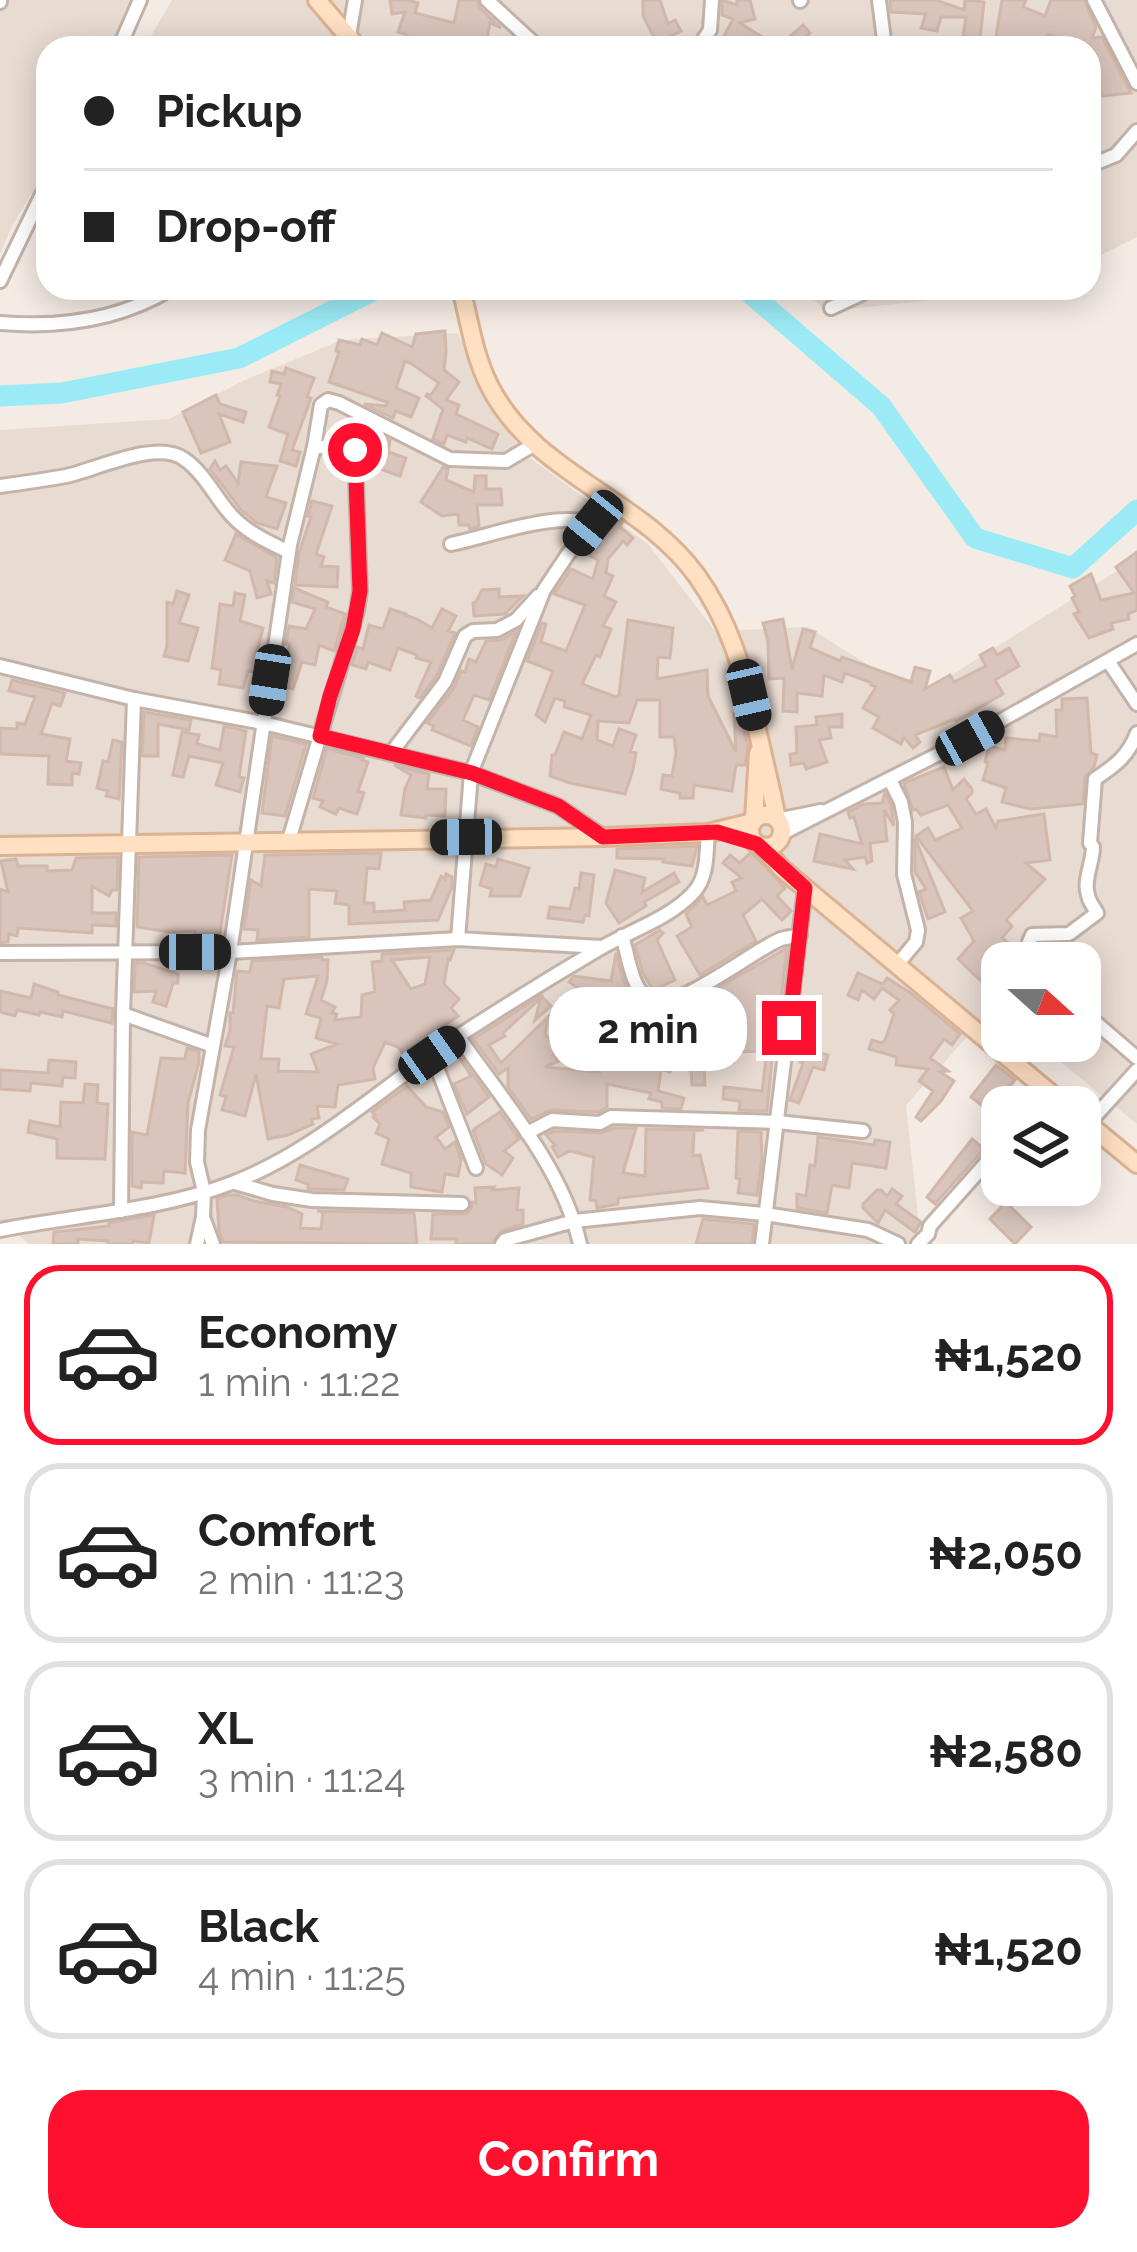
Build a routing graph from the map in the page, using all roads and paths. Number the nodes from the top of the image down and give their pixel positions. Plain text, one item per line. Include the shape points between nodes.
1 (140, 0) edge
2 (317, 0) edge
3 (355, 0) edge
4 (487, 0) edge
5 (712, 0) edge
6 (880, 0) edge
7 (1094, 0) edge
8 (124, 36) edge
9 (349, 36) edge
10 (354, 36) edge
11 (526, 36) edge
12 (706, 36) edge
13 (884, 36) edge
14 (1137, 83) edge
15 (1137, 130) edge
16 (1101, 161) edge
17 (36, 205) edge
18 (21, 234) junction
19 (0, 241) edge
20 (0, 281) edge
21 (149, 300) edge
22 (463, 300) edge
23 (848, 300) edge
24 (831, 308) dead end
25 (0, 323) edge
26 (533, 445) junction
27 (314, 447) junction
28 (0, 486) edge
29 (612, 501) junction
30 (593, 523) junction
31 (451, 544) dead end
32 (289, 552) junction
33 (544, 590) junction
34 (1137, 644) edge
35 (1108, 661) junction
36 (0, 666) edge
37 (134, 699) junction
38 (1137, 704) edge
39 (263, 722) junction
40 (1137, 733) edge
41 (320, 736) junction
42 (759, 740) junction
43 (392, 752) junction
44 (472, 773) junction
45 (890, 780) junction
46 (753, 821) junction
47 (779, 828) junction
48 (712, 832) junction
49 (466, 837) junction
50 (603, 837) junction
51 (289, 840) junction
52 (245, 841) junction
53 (128, 844) junction
54 (759, 845) junction
55 (0, 846) edge
56 (802, 885) junction
57 (800, 935) junction
58 (622, 937) junction
59 (458, 939) junction
60 (1029, 942) edge
61 (602, 947) junction
62 (126, 952) junction
63 (230, 952) junction
64 (0, 953) edge
65 (896, 966) junction
66 (123, 1014) junction
67 (1101, 1027) edge
68 (458, 1036) junction
69 (213, 1046) junction
70 (432, 1055) junction
71 (1137, 1058) edge
72 (1137, 1070) edge
73 (1041, 1086) edge
74 (1101, 1105) edge
75 (777, 1122) junction
76 (863, 1131) dead end
77 (527, 1132) junction
78 (1101, 1135) edge
79 (1137, 1165) edge
80 (476, 1168) dead end
81 (981, 1169) edge
82 (234, 1182) junction
83 (204, 1192) junction
84 (462, 1204) dead end
85 (121, 1211) junction
86 (765, 1214) junction
87 (203, 1217) junction
88 (574, 1221) junction
89 (0, 1230) edge
90 (926, 1241) edge
91 (197, 1244) edge
92 (213, 1244) edge
93 (502, 1244) edge
94 (580, 1244) edge
95 (762, 1244) edge
96 (898, 1244) edge

1 - 8 street
2 - 9 street
3 - 10 street
4 - 11 street
5 - 12 street
6 - 13 street
7 - 14 street
15 - 16 street
17 - 18 street
18 - 19 street
18 - 20 street
21 - 25 street via 94,320
22 - 26 street via 489,385
23 - 24 street
26 - 27 street via 506,460 450,459 328,400
26 - 29 street
27 - 32 street
27 - 41 street via 351,448 358,468 360,591
28 - 32 street via 176,454 244,527
29 - 30 street
29 - 42 street via 676,550 714,603 738,652
30 - 31 street via 569,518
30 - 33 street
32 - 39 street
33 - 43 street via 516,620 465,636 445,682
33 - 44 street
34 - 35 street
35 - 38 street
35 - 45 street
36 - 37 street
37 - 39 street
37 - 53 street
39 - 41 street
39 - 52 street
40 - 60 street via 1129,753 1095,778 1087,885 1097,913 1069,934 1032,935
41 - 43 street
41 - 51 street
42 - 46 street
42 - 47 street
43 - 44 street
44 - 49 street
44 - 50 street via 558,806
45 - 47 street
45 - 65 street via 905,822 904,874 918,929
46 - 47 street via 769,815
46 - 48 street
46 - 54 street
47 - 54 street via 770,846
47 - 56 street
48 - 50 street
48 - 54 street
48 - 58 street via 698,890
49 - 50 street
49 - 51 street
49 - 59 street
51 - 52 street
52 - 53 street
52 - 63 street
53 - 55 street
53 - 62 street
54 - 56 street
56 - 57 street
56 - 65 street
57 - 58 street via 655,1005 632,978
57 - 75 street
58 - 61 street
59 - 61 street
59 - 63 street
61 - 68 street
62 - 63 street
62 - 64 street
62 - 66 street
63 - 69 street
65 - 73 street
66 - 69 street
66 - 85 street
67 - 71 street
68 - 70 street
68 - 77 street
69 - 83 street via 196,1162
70 - 80 street
70 - 82 street via 282,1159
72 - 74 street
75 - 76 street
75 - 77 street via 611,1117 552,1120
75 - 86 street
77 - 88 street
78 - 79 street
81 - 90 street
82 - 83 street
82 - 84 street via 312,1200
83 - 85 street
83 - 87 street
85 - 89 street
86 - 88 street via 700,1208
86 - 95 street
86 - 96 street via 868,1230
87 - 91 street
87 - 92 street
88 - 93 street
88 - 94 street

